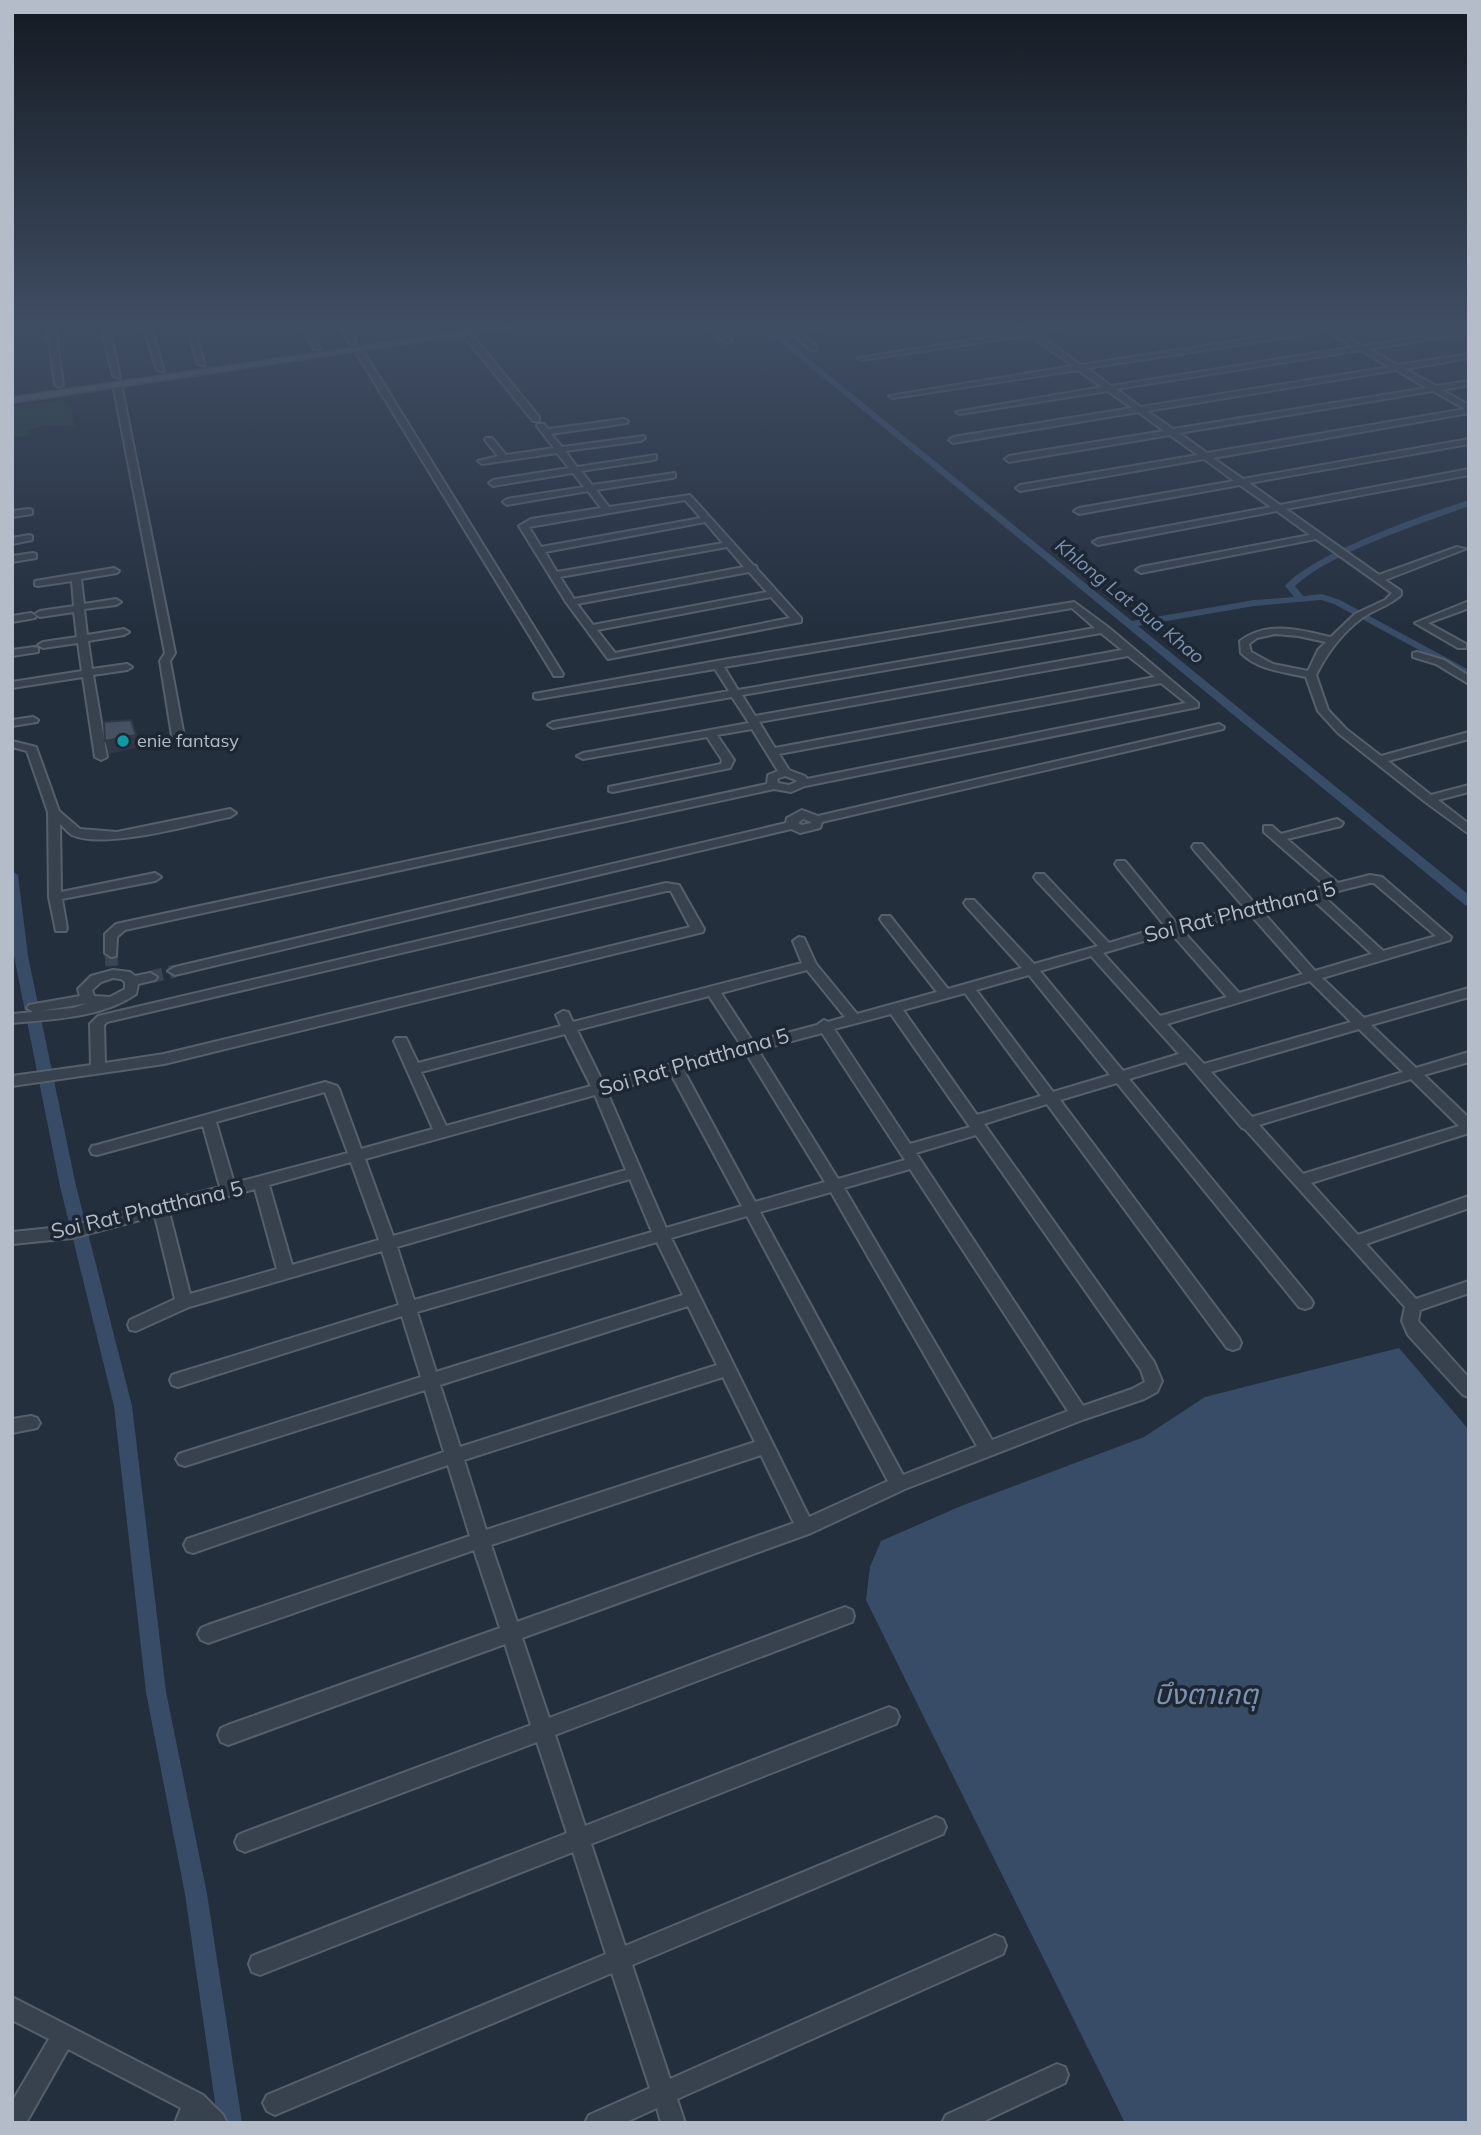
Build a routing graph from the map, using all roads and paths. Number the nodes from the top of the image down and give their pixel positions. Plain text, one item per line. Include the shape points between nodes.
1 (126, 429) edge
2 (407, 429) edge
3 (543, 429) edge
4 (1024, 429) edge
5 (1167, 429) edge
6 (1198, 429) edge
7 (1361, 429) edge
8 (1173, 433) junction
9 (641, 439) dead end
10 (489, 440) dead end
11 (953, 440) dead end
12 (1469, 441) edge
13 (560, 450) junction
14 (653, 457) dead end
15 (1206, 457) junction
16 (504, 458) junction
17 (1009, 459) dead end
18 (482, 461) dead end
19 (574, 470) junction
20 (1469, 472) edge
21 (672, 475) dead end
22 (494, 483) dead end
23 (1243, 483) junction
24 (590, 488) junction
25 (1020, 488) dead end
26 (507, 502) dead end
27 (1279, 509) junction
28 (607, 510) junction
29 (1079, 511) dead end
30 (29, 512) dead end
31 (12, 514) edge
32 (709, 519) junction
33 (1318, 536) junction
34 (29, 538) dead end
35 (12, 541) edge
36 (1098, 542) dead end
37 (730, 544) junction
38 (1460, 549) dead end
39 (538, 550) junction
40 (33, 556) dead end
41 (12, 559) edge
42 (753, 568) junction
43 (1141, 570) dead end
44 (114, 571) dead end
45 (555, 575) junction
46 (76, 577) junction
47 (1378, 579) junction
48 (38, 583) dead end
49 (774, 594) junction
50 (116, 602) dead end
51 (571, 602) junction
52 (1467, 606) edge
53 (80, 607) junction
54 (12, 619) edge
55 (591, 628) junction
56 (1104, 629) junction
57 (124, 632) dead end
58 (82, 638) junction
59 (1332, 640) junction
60 (1462, 646) dead end
61 (1131, 652) junction
62 (12, 653) edge
63 (1417, 655) dead end
64 (717, 664) junction
65 (127, 667) dead end
66 (88, 673) junction
67 (558, 674) dead end
68 (1311, 675) junction
69 (1163, 679) junction
70 (1469, 681) edge
71 (12, 685) edge
72 (734, 692) junction
73 (538, 696) dead end
74 (33, 720) dead end
75 (754, 722) junction
76 (12, 723) edge
77 (553, 725) dead end
78 (1219, 727) dead end
79 (710, 733) junction
80 (1469, 735) edge
81 (177, 736) dead end
82 (12, 744) edge
83 (772, 751) junction
84 (583, 756) dead end
85 (101, 757) dead end
86 (1380, 760) junction
87 (785, 772) junction
88 (802, 783) junction
89 (774, 786) junction
90 (1469, 788) edge
91 (614, 789) dead end
92 (1428, 799) junction
93 (54, 812) junction
94 (230, 813) dead end
95 (1337, 823) dead end
96 (1268, 829) dead end
97 (1469, 830) edge
98 (1279, 838) junction
99 (1198, 847) dead end
100 (1121, 864) dead end
101 (155, 877) dead end
102 (1040, 877) dead end
103 (1336, 888) junction
104 (1314, 894) junction
105 (55, 897) junction
106 (970, 903) dead end
107 (1250, 909) junction
108 (886, 919) dead end
109 (61, 928) dead end
110 (1173, 928) junction
111 (799, 941) dead end
112 (1100, 949) junction
113 (1380, 955) junction
114 (112, 965) junction
115 (810, 965) junction
116 (1031, 969) junction
117 (175, 971) tunnel mouth
118 (150, 977) tunnel mouth
119 (1313, 977) junction
120 (132, 981) junction
121 (968, 988) junction
122 (712, 990) junction
123 (1469, 992) edge
124 (945, 994) junction
125 (1236, 998) junction
126 (94, 1002) junction
127 (894, 1008) junction
128 (14, 1017) edge
129 (853, 1018) junction
130 (566, 1021) junction
131 (1160, 1021) junction
132 (1360, 1022) junction
133 (824, 1025) junction
134 (401, 1041) dead end
135 (750, 1047) junction
136 (1189, 1056) junction
137 (1469, 1057) edge
138 (98, 1068) junction
139 (675, 1068) junction
140 (413, 1069) junction
141 (1201, 1070) junction
142 (1413, 1075) junction
143 (1119, 1077) junction
144 (12, 1081) edge
145 (599, 1088) junction
146 (1051, 1097) junction
147 (208, 1120) junction
148 (1247, 1124) junction
149 (977, 1125) junction
150 (1469, 1127) edge
151 (441, 1132) junction
152 (97, 1150) dead end
153 (358, 1156) junction
154 (911, 1156) junction
155 (634, 1173) junction
156 (1299, 1181) junction
157 (261, 1182) junction
158 (834, 1186) junction
159 (229, 1191) junction
160 (1469, 1202) edge
161 (161, 1209) junction
162 (752, 1210) junction
163 (662, 1236) junction
164 (12, 1238) edge
165 (1354, 1242) junction
166 (388, 1244) junction
167 (286, 1273) junction
168 (1469, 1287) edge
169 (693, 1298) junction
170 (184, 1302) junction
171 (1305, 1303) dead end
172 (1413, 1306) junction
173 (409, 1308) junction
174 (136, 1325) dead end
175 (1233, 1343) dead end
176 (728, 1368) junction
177 (178, 1380) dead end
178 (432, 1380) junction
179 (1469, 1390) edge
180 (1079, 1414) junction
181 (31, 1423) dead end
182 (12, 1426) edge
183 (766, 1446) junction
184 (988, 1449) junction
185 (454, 1456) junction
186 (185, 1459) dead end
187 (899, 1484) junction
188 (805, 1527) junction
189 (480, 1540) junction
190 (193, 1545) dead end
191 (845, 1616) dead end
192 (512, 1632) junction
193 (208, 1634) dead end
194 (889, 1717) dead end
195 (544, 1731) junction
196 (228, 1735) dead end
197 (936, 1827) dead end
198 (580, 1840) junction
199 (245, 1842) dead end
200 (995, 1946) dead end
201 (620, 1959) junction
202 (260, 1964) dead end
203 (12, 2008) edge
204 (64, 2035) junction
205 (1057, 2075) dead end
206 (663, 2093) junction
207 (275, 2103) dead end
208 (191, 2113) edge
209 (13, 2123) edge
210 (215, 2123) edge
211 (597, 2123) edge
212 (673, 2123) edge
213 (954, 2123) edge

1 - 81 street via 170,653 165,661
2 - 67 street
3 - 13 street
4 - 11 street
5 - 8 street
6 - 8 street
7 - 15 street
8 - 15 street
8 - 17 street
9 - 13 street
10 - 16 street
12 - 23 street
13 - 16 street
13 - 19 street
14 - 19 street
15 - 23 street
15 - 25 street
16 - 18 street
19 - 22 street
19 - 24 street
20 - 27 street
21 - 24 street
23 - 27 street
23 - 29 street
24 - 26 street
24 - 28 street
27 - 33 street
27 - 36 street
28 - 32 street via 687,497
28 - 39 street via 526,523
30 - 31 street
32 - 37 street
32 - 39 street
33 - 43 street
33 - 47 street
34 - 35 street
37 - 42 street
37 - 45 street
38 - 47 street
39 - 45 street
40 - 41 street
42 - 49 street
42 - 51 street
44 - 46 street
45 - 51 street
46 - 48 street
46 - 53 street
47 - 59 street via 1398,593 1388,603 1362,614
49 - 55 street
49 - 55 street via 797,620 612,657
50 - 53 street
51 - 55 street
52 - 60 street via 1420,623
53 - 54 street
53 - 58 street
56 - 61 street
56 - 64 street via 1071,605
56 - 72 street
57 - 58 street
58 - 62 street
58 - 66 street
59 - 68 street
59 - 68 street via 1271,631 1252,635 1244,643 1246,653 1255,660
61 - 69 street
61 - 75 street
63 - 70 street via 1440,662
64 - 72 street
64 - 73 street
65 - 66 street
66 - 71 street
66 - 85 street
68 - 86 street via 1323,711
69 - 83 street
69 - 88 street via 1194,705
72 - 75 street
72 - 77 street
74 - 76 street
75 - 79 street
75 - 83 street
78 - 117 street via 817,820 802,814 795,816 793,825
79 - 84 street
79 - 91 street via 728,760 726,766
80 - 86 street
82 - 93 street via 32,748
83 - 87 street
86 - 92 street
87 - 88 street via 794,773
87 - 89 street via 772,777
88 - 89 street via 791,789
89 - 114 street via 121,927 110,936
90 - 92 street
92 - 97 street
93 - 94 street via 76,832 104,835
93 - 105 street
95 - 98 street
96 - 98 street
98 - 103 street
99 - 107 street
100 - 110 street
101 - 105 street
102 - 112 street
103 - 104 street, Soi Rat Phatthana 5
103 - 113 street, Soi Rat Phatthana 5 via 1374,879 1445,937
104 - 107 street, Soi Rat Phatthana 5
104 - 113 street
105 - 109 street
106 - 116 street
107 - 110 street, Soi Rat Phatthana 5
107 - 119 street
108 - 124 street
110 - 112 street, Soi Rat Phatthana 5
110 - 125 street
111 - 115 street
112 - 116 street, Soi Rat Phatthana 5
112 - 131 street
113 - 119 street
114 - 120 street
114 - 126 street via 85,989
115 - 122 street
115 - 129 street
116 - 121 street, Soi Rat Phatthana 5
116 - 143 street
118 - 120 street
119 - 125 street
119 - 132 street
120 - 126 street via 131,991 118,1001
121 - 124 street, Soi Rat Phatthana 5
121 - 146 street
122 - 130 street
122 - 135 street
123 - 132 street
124 - 127 street, Soi Rat Phatthana 5
125 - 131 street
126 - 128 street
127 - 129 street, Soi Rat Phatthana 5
127 - 149 street
129 - 133 street, Soi Rat Phatthana 5
130 - 140 street
130 - 145 street
131 - 136 street
132 - 141 street
132 - 142 street
133 - 135 street, Soi Rat Phatthana 5
133 - 154 street
134 - 140 street
135 - 139 street, Soi Rat Phatthana 5
135 - 158 street
136 - 141 street
136 - 143 street
137 - 142 street
138 - 138 street via 164,1059 698,929 675,888 599,903 103,1019 97,1024
138 - 144 street
139 - 145 street, Soi Rat Phatthana 5
139 - 162 street
140 - 151 street
141 - 148 street
142 - 148 street
142 - 150 street
143 - 146 street
143 - 171 street
145 - 151 street, Soi Rat Phatthana 5
145 - 155 street
146 - 149 street
146 - 175 street
147 - 152 street
147 - 153 street via 330,1088
147 - 159 street
148 - 156 street
149 - 154 street
149 - 180 street via 1153,1374 1151,1387
150 - 156 street
151 - 153 street, Soi Rat Phatthana 5
153 - 157 street, Soi Rat Phatthana 5
153 - 166 street
154 - 158 street
154 - 180 street
155 - 163 street
155 - 166 street
156 - 165 street
157 - 159 street, Soi Rat Phatthana 5
157 - 167 street
158 - 162 street
158 - 184 street
159 - 161 street, Soi Rat Phatthana 5
160 - 165 street
161 - 164 street, Soi Rat Phatthana 5 via 72,1232
161 - 170 street
162 - 163 street
162 - 187 street
163 - 169 street
163 - 173 street
165 - 172 street
166 - 167 street
166 - 173 street
167 - 170 street
168 - 172 street
169 - 176 street
169 - 178 street
170 - 174 street
172 - 179 street via 1410,1321 1414,1330
173 - 177 street
173 - 178 street
176 - 183 street
176 - 185 street
178 - 185 street
178 - 186 street
180 - 184 street
181 - 182 street
183 - 188 street
183 - 189 street
184 - 187 street
185 - 189 street
185 - 190 street
187 - 188 street
188 - 192 street
189 - 192 street
189 - 193 street
191 - 195 street
192 - 195 street
192 - 196 street
194 - 198 street
195 - 198 street
195 - 199 street
197 - 201 street
198 - 201 street
198 - 202 street
200 - 206 street
201 - 206 street
201 - 207 street
203 - 204 street
204 - 208 street
204 - 209 street
205 - 213 street
206 - 211 street
206 - 212 street
208 - 210 street

